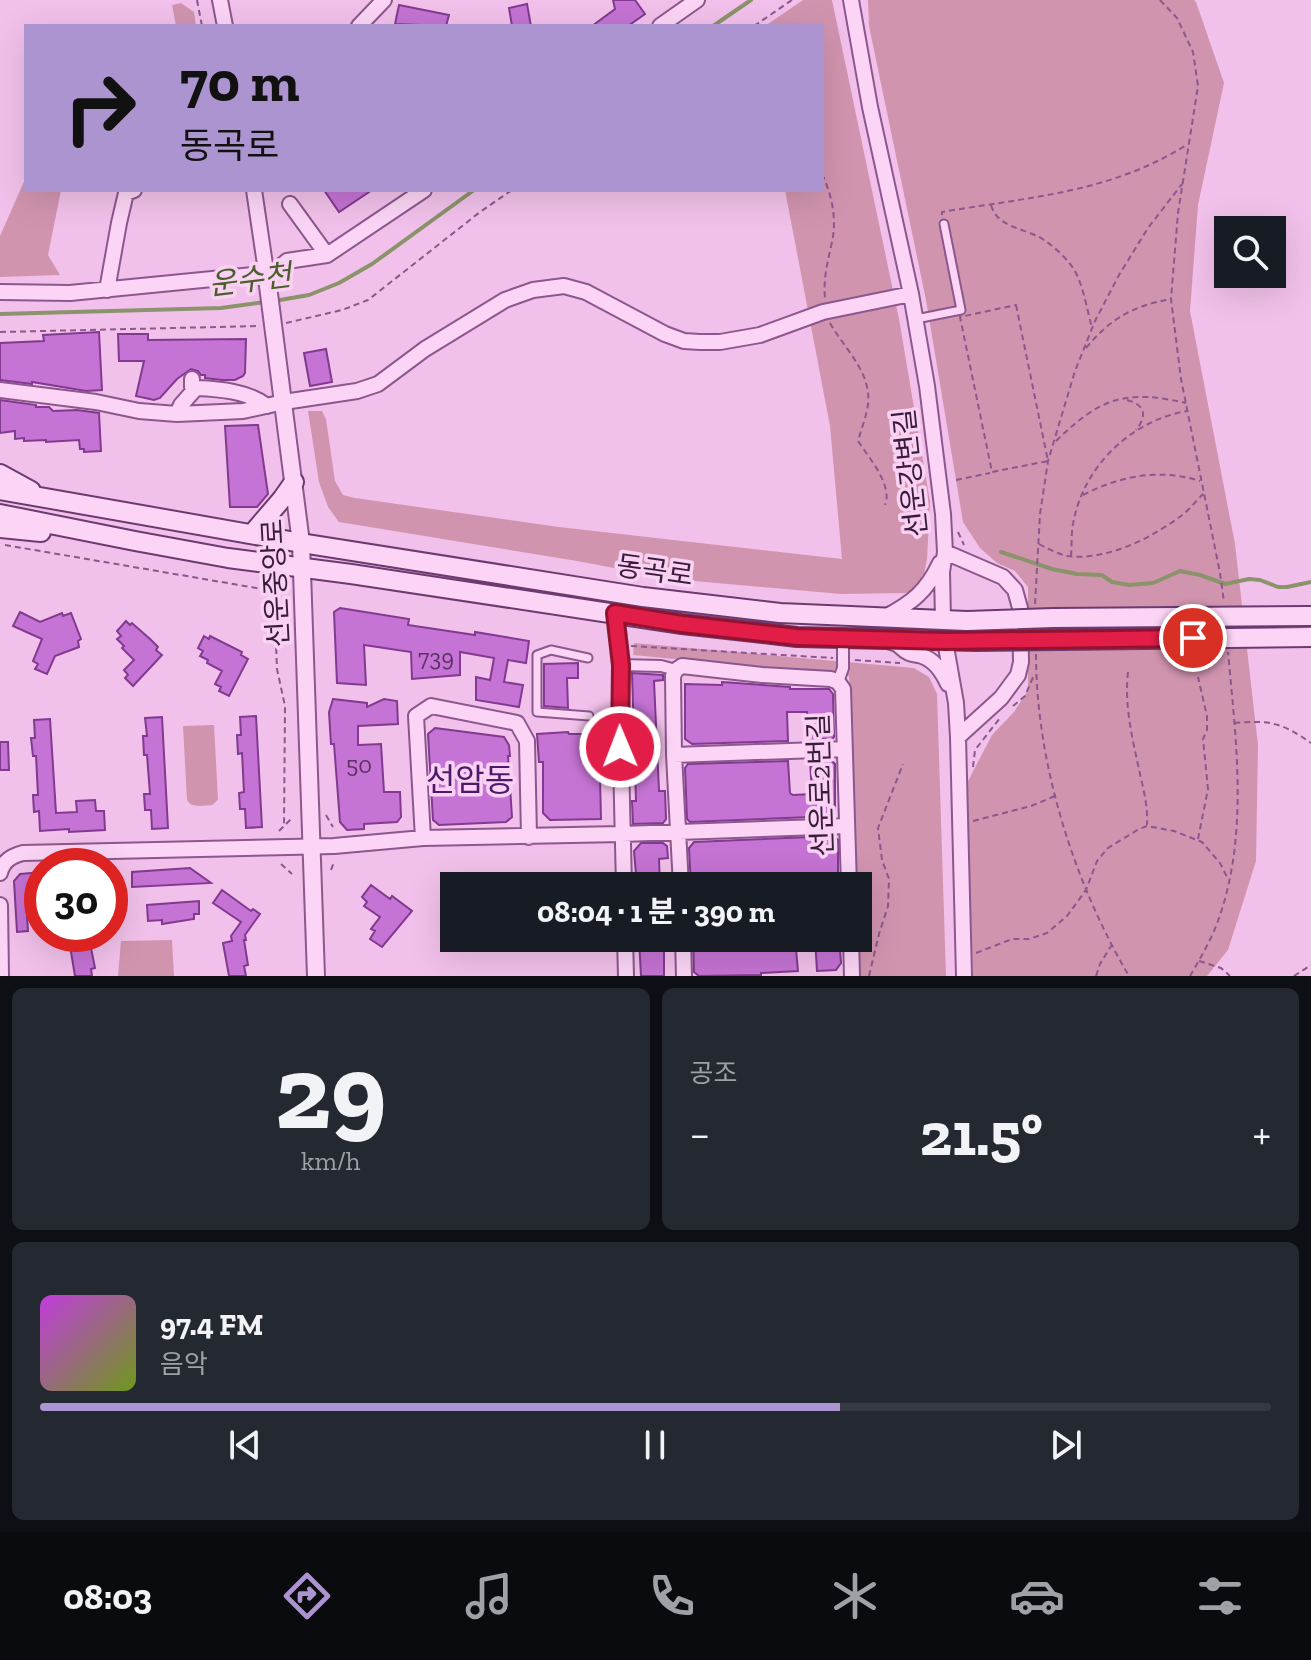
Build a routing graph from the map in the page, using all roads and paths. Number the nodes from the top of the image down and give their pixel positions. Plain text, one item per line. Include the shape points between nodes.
1 (197, 0) edge
2 (220, 0) edge
3 (384, 0) edge
4 (697, 0) edge
5 (792, 0) edge
6 (851, 0) edge
7 (1160, 0) edge
8 (202, 24) edge
9 (225, 24) edge
10 (361, 24) edge
11 (663, 24) edge
12 (758, 24) edge
13 (1189, 144) junction
14 (824, 180) edge
15 (1183, 183) junction
16 (129, 192) edge
17 (254, 192) edge
18 (421, 192) edge
19 (290, 204) dead end
20 (990, 204) junction
21 (944, 224) joint
22 (327, 255) junction
23 (267, 281) junction
24 (107, 290) junction
25 (0, 292) edge
26 (911, 294) junction
27 (1171, 299) junction
28 (825, 302) dead end
29 (916, 319) junction
30 (830, 323) dead end
31 (1092, 329) junction
32 (1083, 352) junction
33 (0, 390) edge
34 (1124, 399) junction
35 (1186, 403) junction
36 (276, 404) junction
37 (1187, 411) junction
38 (177, 414) junction
39 (1135, 431) junction
40 (1055, 442) junction
41 (1048, 461) junction
42 (992, 472) junction
43 (0, 474) edge
44 (956, 480) dead end
45 (1201, 481) junction
46 (294, 482) junction
47 (0, 490) edge
48 (1203, 494) junction
49 (1082, 496) junction
50 (40, 497) junction
51 (885, 505) dead end
52 (0, 514) edge
53 (955, 524) dead end
54 (0, 528) edge
55 (252, 534) junction
56 (135, 541) junction
57 (301, 543) junction
58 (0, 544) edge
59 (1038, 544) junction
60 (968, 549) dead end
61 (945, 552) junction
62 (1071, 556) junction
63 (303, 568) junction
64 (1030, 596) dead end
65 (1224, 604) dead end
66 (615, 613) junction
67 (1311, 616) edge
68 (884, 618) junction
69 (943, 620) junction
70 (843, 637) junction
71 (1311, 637) edge
72 (866, 638) junction
73 (945, 641) junction
74 (1036, 642) dead end
75 (630, 646) dead end
76 (1228, 648) dead end
77 (1035, 657) dead end
78 (588, 658) dead end
79 (843, 659) junction
80 (902, 663) dead end
81 (621, 665) junction
82 (676, 670) junction
83 (1036, 672) junction
84 (1128, 672) dead end
85 (1198, 677) dead end
86 (838, 682) junction
87 (956, 703) junction
88 (1014, 705) dead end
89 (1002, 714) dead end
90 (589, 716) dead end
91 (1234, 723) junction
92 (958, 737) junction
93 (1311, 743) edge
94 (845, 749) junction
95 (674, 755) junction
96 (903, 764) dead end
97 (972, 772) dead end
98 (1055, 796) junction
99 (326, 815) dead end
100 (292, 818) dead end
101 (960, 824) junction
102 (284, 826) junction
103 (847, 826) junction
104 (1147, 826) junction
105 (333, 827) dead end
106 (279, 831) dead end
107 (678, 832) junction
108 (622, 834) junction
109 (529, 837) junction
110 (423, 838) junction
111 (1197, 840) junction
112 (313, 847) junction
113 (334, 862) dead end
114 (281, 864) dead end
115 (0, 870) edge
116 (331, 870) dead end
117 (623, 872) edge
118 (680, 872) edge
119 (849, 872) edge
120 (292, 874) dead end
121 (1229, 880) junction
122 (1086, 890) junction
123 (0, 905) edge
124 (1111, 946) junction
125 (625, 952) edge
126 (683, 952) edge
127 (851, 952) edge
128 (965, 959) junction
129 (1198, 961) junction
130 (1311, 965) edge
131 (1, 976) edge
132 (316, 976) edge
133 (626, 976) edge
134 (684, 976) edge
135 (852, 976) edge
136 (869, 976) edge
137 (964, 976) edge
138 (1096, 976) edge
139 (1129, 976) edge
140 (1190, 976) edge
141 (1230, 976) edge
142 (1294, 976) edge

1 - 8 path
2 - 9 street
3 - 10 street
4 - 11 street
5 - 12 path
6 - 26 street, 선운강변길
7 - 13 path via 1177,18 1193,52 1198,86
13 - 15 path
13 - 20 path via 1100,185
14 - 28 path via 834,227 823,282
15 - 27 path
15 - 31 path via 1119,275
16 - 24 street
17 - 23 street, 선운중앙로
18 - 22 street
19 - 22 street
20 - 21 path via 942,212
20 - 31 path via 993,214 1040,238 1074,270
21 - 29 lane via 961,310
22 - 23 street via 287,261
23 - 24 street via 253,275
23 - 36 street, 선운중앙로
24 - 25 street
26 - 29 street, 선운강변길
26 - 36 street via 823,312 760,335 700,342 665,334 586,292 564,286 533,290 505,300 378,384
27 - 32 path via 1131,310 1102,329
27 - 35 path
29 - 61 street, 선운강변길
30 - 51 path via 863,376 868,408 858,441 887,487
31 - 32 path
32 - 40 path
33 - 38 street
34 - 35 path via 1156,396
34 - 39 path via 1144,413
34 - 40 path via 1100,405
35 - 37 path
36 - 38 street
36 - 38 street via 194,384
36 - 46 street, 선운중앙로
37 - 39 path
37 - 45 path
39 - 49 path via 1101,461
40 - 41 path
41 - 42 path
41 - 42 path via 1016,305 960,317
41 - 59 path
42 - 44 path
43 - 50 main road
45 - 48 path
45 - 49 path via 1140,475
46 - 55 main road
46 - 57 street, 선운중앙로
47 - 50 main road, 동곡로
48 - 62 path via 1181,515 1118,550
48 - 65 path
49 - 62 path
50 - 55 main road, 동곡로
52 - 56 main road, 동곡로
53 - 60 path
54 - 56 main road
55 - 57 main road, 동곡로
56 - 63 main road, 동곡로
57 - 63 street, 선운중앙로
57 - 68 main road, 동곡로 via 643,597 780,613
58 - 102 path via 274,591 277,669 285,706
59 - 62 path
59 - 64 path via 1033,612
61 - 68 street via 925,590
61 - 69 street
61 - 92 street, 선운강변길 via 1003,577 1015,590 1020,608 1018,675
63 - 66 main road, 동곡로
63 - 112 street, 선운중앙로
66 - 70 main road, 동곡로 via 797,637
66 - 81 street
67 - 69 main road, 동곡로, bridge
68 - 69 main road, 동곡로
70 - 72 main road, 동곡로
70 - 79 street
71 - 73 main road, 동곡로, bridge
72 - 73 main road, 동곡로
72 - 87 street via 899,644 930,661 947,680
73 - 87 street
74 - 83 path
75 - 79 path
76 - 91 path
77 - 83 path
78 - 90 lane via 551,650 537,655 537,712
79 - 80 path
79 - 86 street
81 - 82 street
81 - 108 street
82 - 86 street, 선운로2번길 via 682,666
82 - 95 street
83 - 88 path via 1025,696
83 - 98 path
84 - 104 path via 1129,725
85 - 111 path via 1207,716 1203,739 1208,789
86 - 94 street, 선운로2번길 via 843,689
87 - 92 street
89 - 97 path via 975,750
91 - 93 path via 1272,722
91 - 121 path via 1237,808
92 - 101 street
94 - 95 street
94 - 103 street, 선운로2번길
95 - 107 street
96 - 136 path via 878,828 889,879 888,906
98 - 101 path
98 - 122 path
99 - 105 path
100 - 102 path
101 - 128 street
102 - 106 path
103 - 107 street
103 - 119 street, 선운로2번길
104 - 111 path
104 - 122 path via 1108,848
107 - 108 street
107 - 118 street
108 - 109 street
108 - 117 street
109 - 110 street
109 - 110 street via 527,741 517,723 431,706 416,716
110 - 112 street
111 - 121 path
112 - 115 street via 23,853
112 - 132 street, 선운중앙로
113 - 116 path
114 - 120 path
121 - 129 path via 1218,922
122 - 124 path
122 - 128 path via 1047,933 1012,939
123 - 131 street
124 - 138 path
124 - 139 path
125 - 133 street
126 - 134 street
127 - 135 street
128 - 137 street
129 - 140 path
129 - 141 path
130 - 142 path

